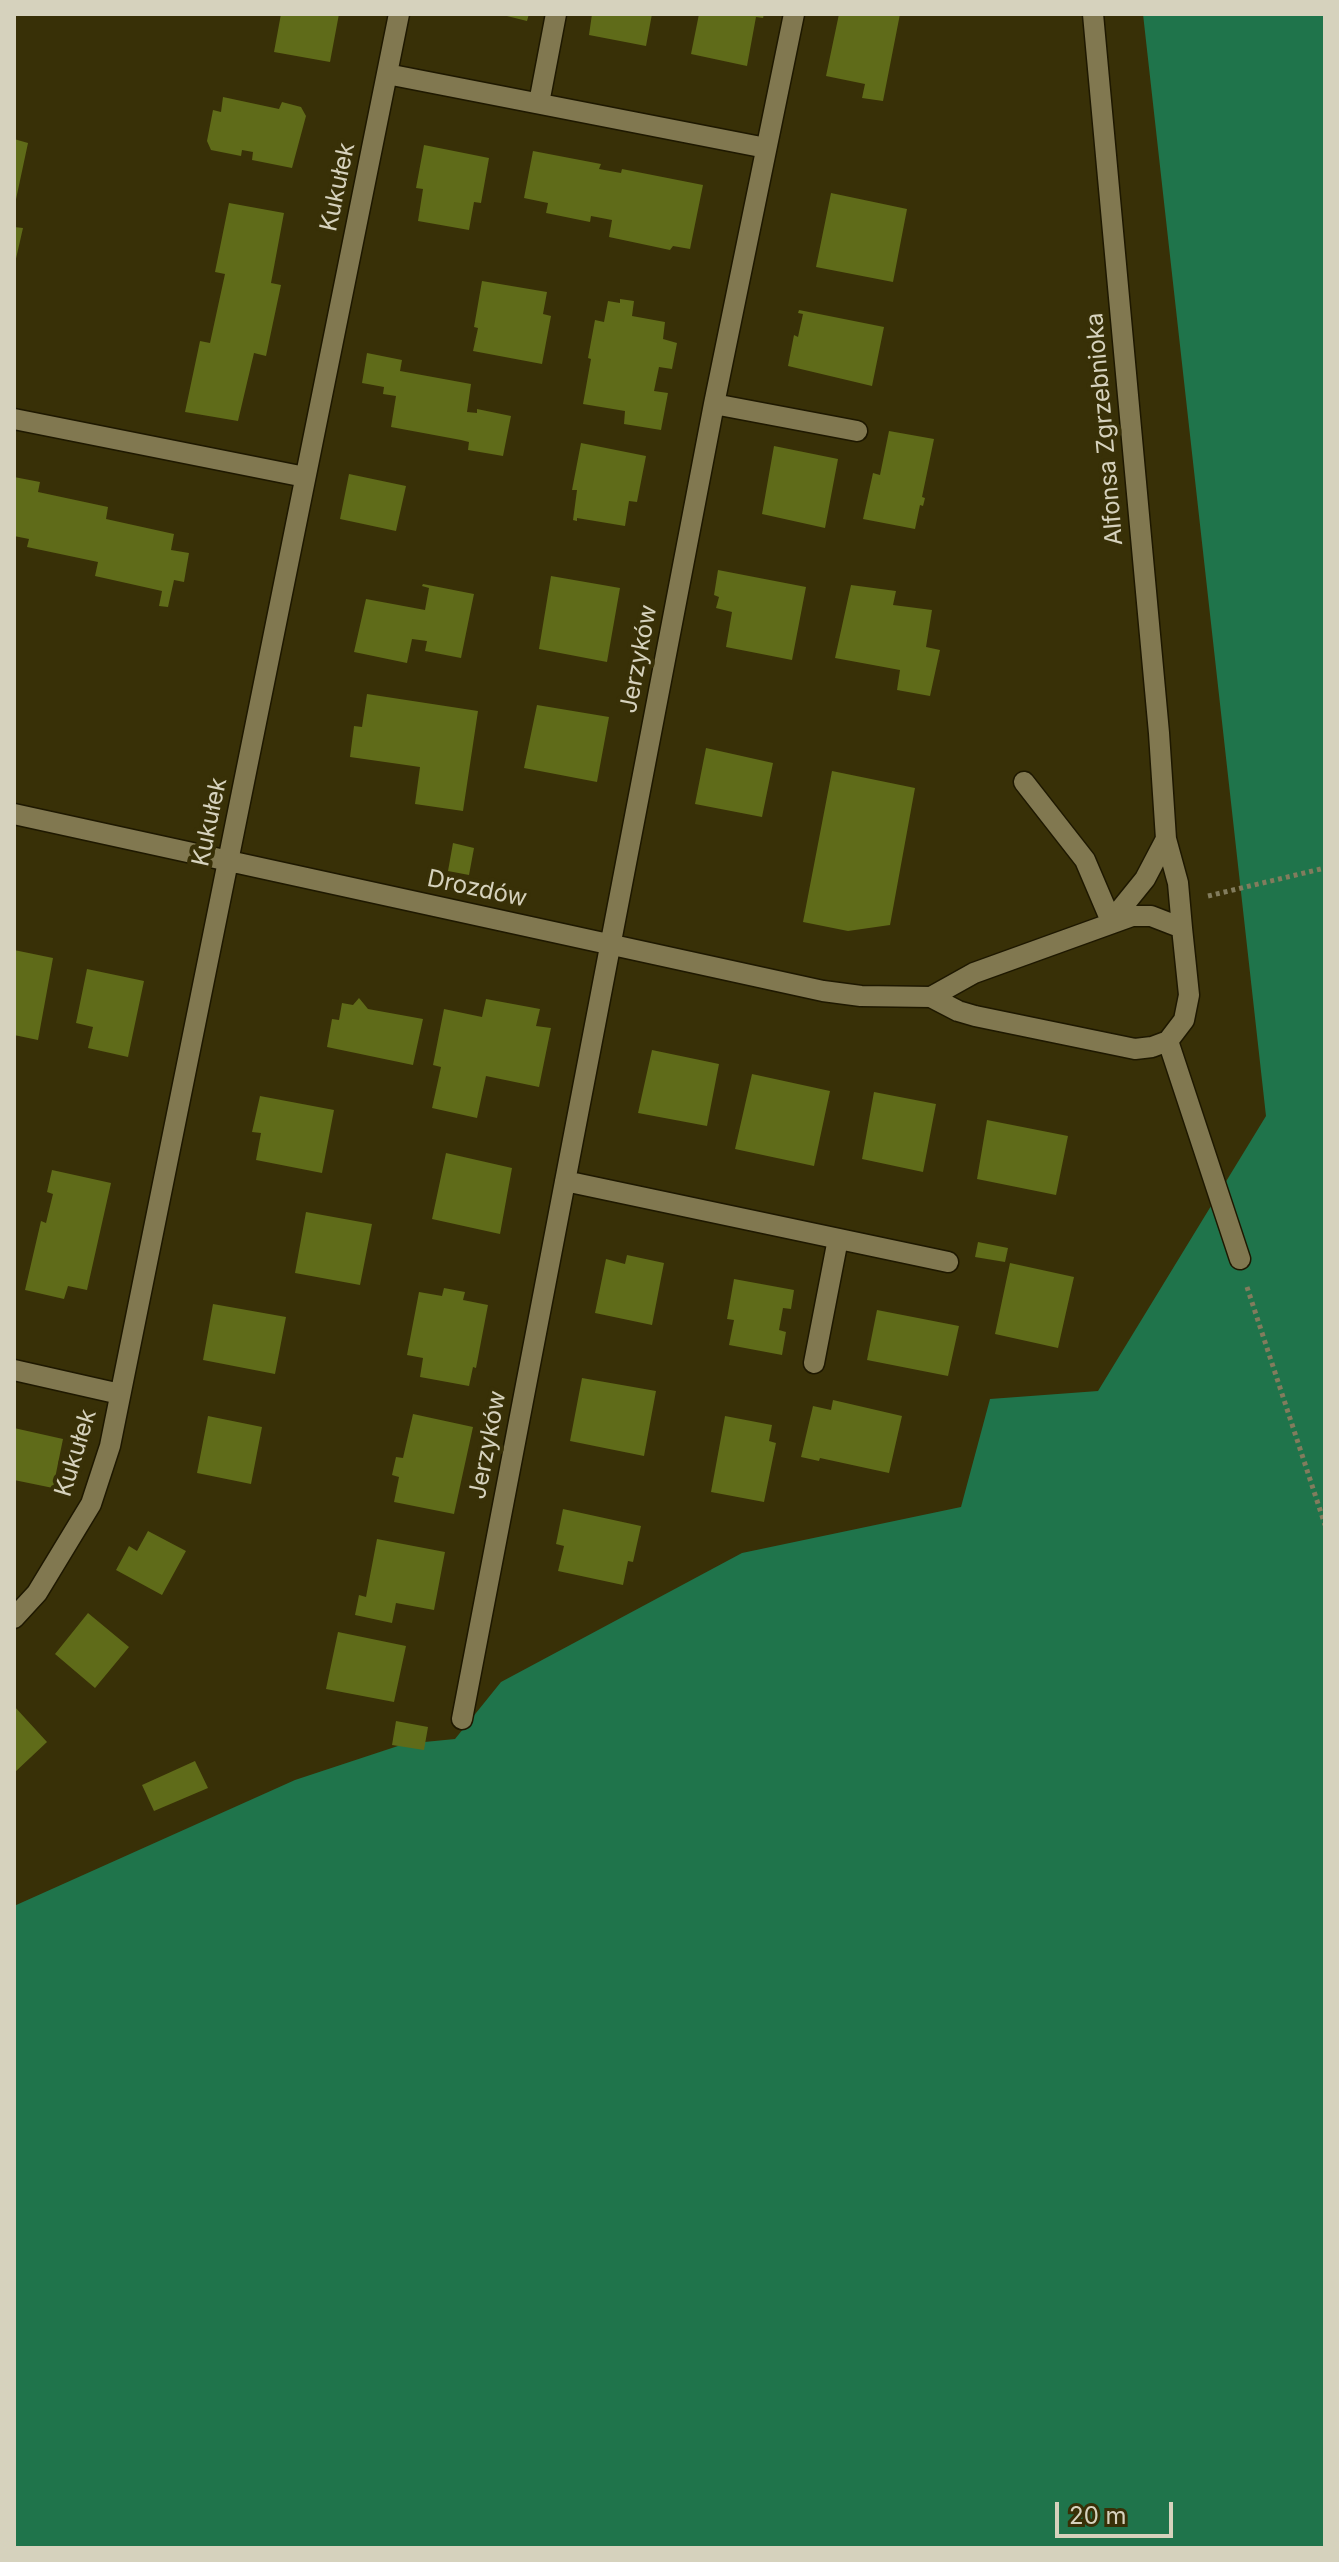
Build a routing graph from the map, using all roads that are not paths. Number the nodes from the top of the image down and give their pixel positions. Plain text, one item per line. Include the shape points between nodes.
1 (399, 14) edge
2 (556, 14) edge
3 (794, 14) edge
4 (1093, 14) edge
5 (387, 74) junction
6 (539, 103) junction
7 (766, 148) junction
8 (714, 404) junction
9 (14, 419) edge
10 (857, 431) dead end
11 (305, 477) junction
12 (1024, 782) dead end
13 (14, 814) edge
14 (1166, 839) junction
15 (229, 861) junction
16 (1111, 921) junction
17 (1182, 928) junction
18 (612, 944) junction
19 (931, 997) junction
20 (1168, 1041) junction
21 (565, 1181) junction
22 (838, 1239) junction
23 (1240, 1259) road end
24 (948, 1262) dead end
25 (814, 1363) dead end
26 (14, 1370) edge
27 (120, 1394) junction
28 (14, 1618) edge
29 (462, 1719) dead end

1 - 5 street, Kukułek
2 - 6 street
3 - 7 street, Jerzyków
4 - 14 street, Alfonsa Zgrzebnioka
5 - 6 street
5 - 11 street, Kukułek
6 - 7 street
7 - 8 street, Jerzyków
8 - 10 street
8 - 18 street, Jerzyków
9 - 11 street
11 - 15 street, Kukułek
12 - 16 street via 1085,860
13 - 15 street, Drozdów
14 - 16 street via 1145,879
14 - 17 street, Alfonsa Zgrzebnioka via 1178,883
15 - 18 street, Drozdów
15 - 27 street, Kukułek
16 - 17 street via 1151,916
16 - 19 street via 974,973
17 - 20 street via 1189,995 1184,1020
18 - 19 street, Drozdów via 842,994
18 - 21 street, Jerzyków
19 - 20 street, Drozdów via 975,1016 1135,1049
20 - 23 street
21 - 22 street
21 - 29 street, Jerzyków
22 - 24 street
22 - 25 street
26 - 27 street
27 - 28 street, Kukułek via 91,1504 37,1593

